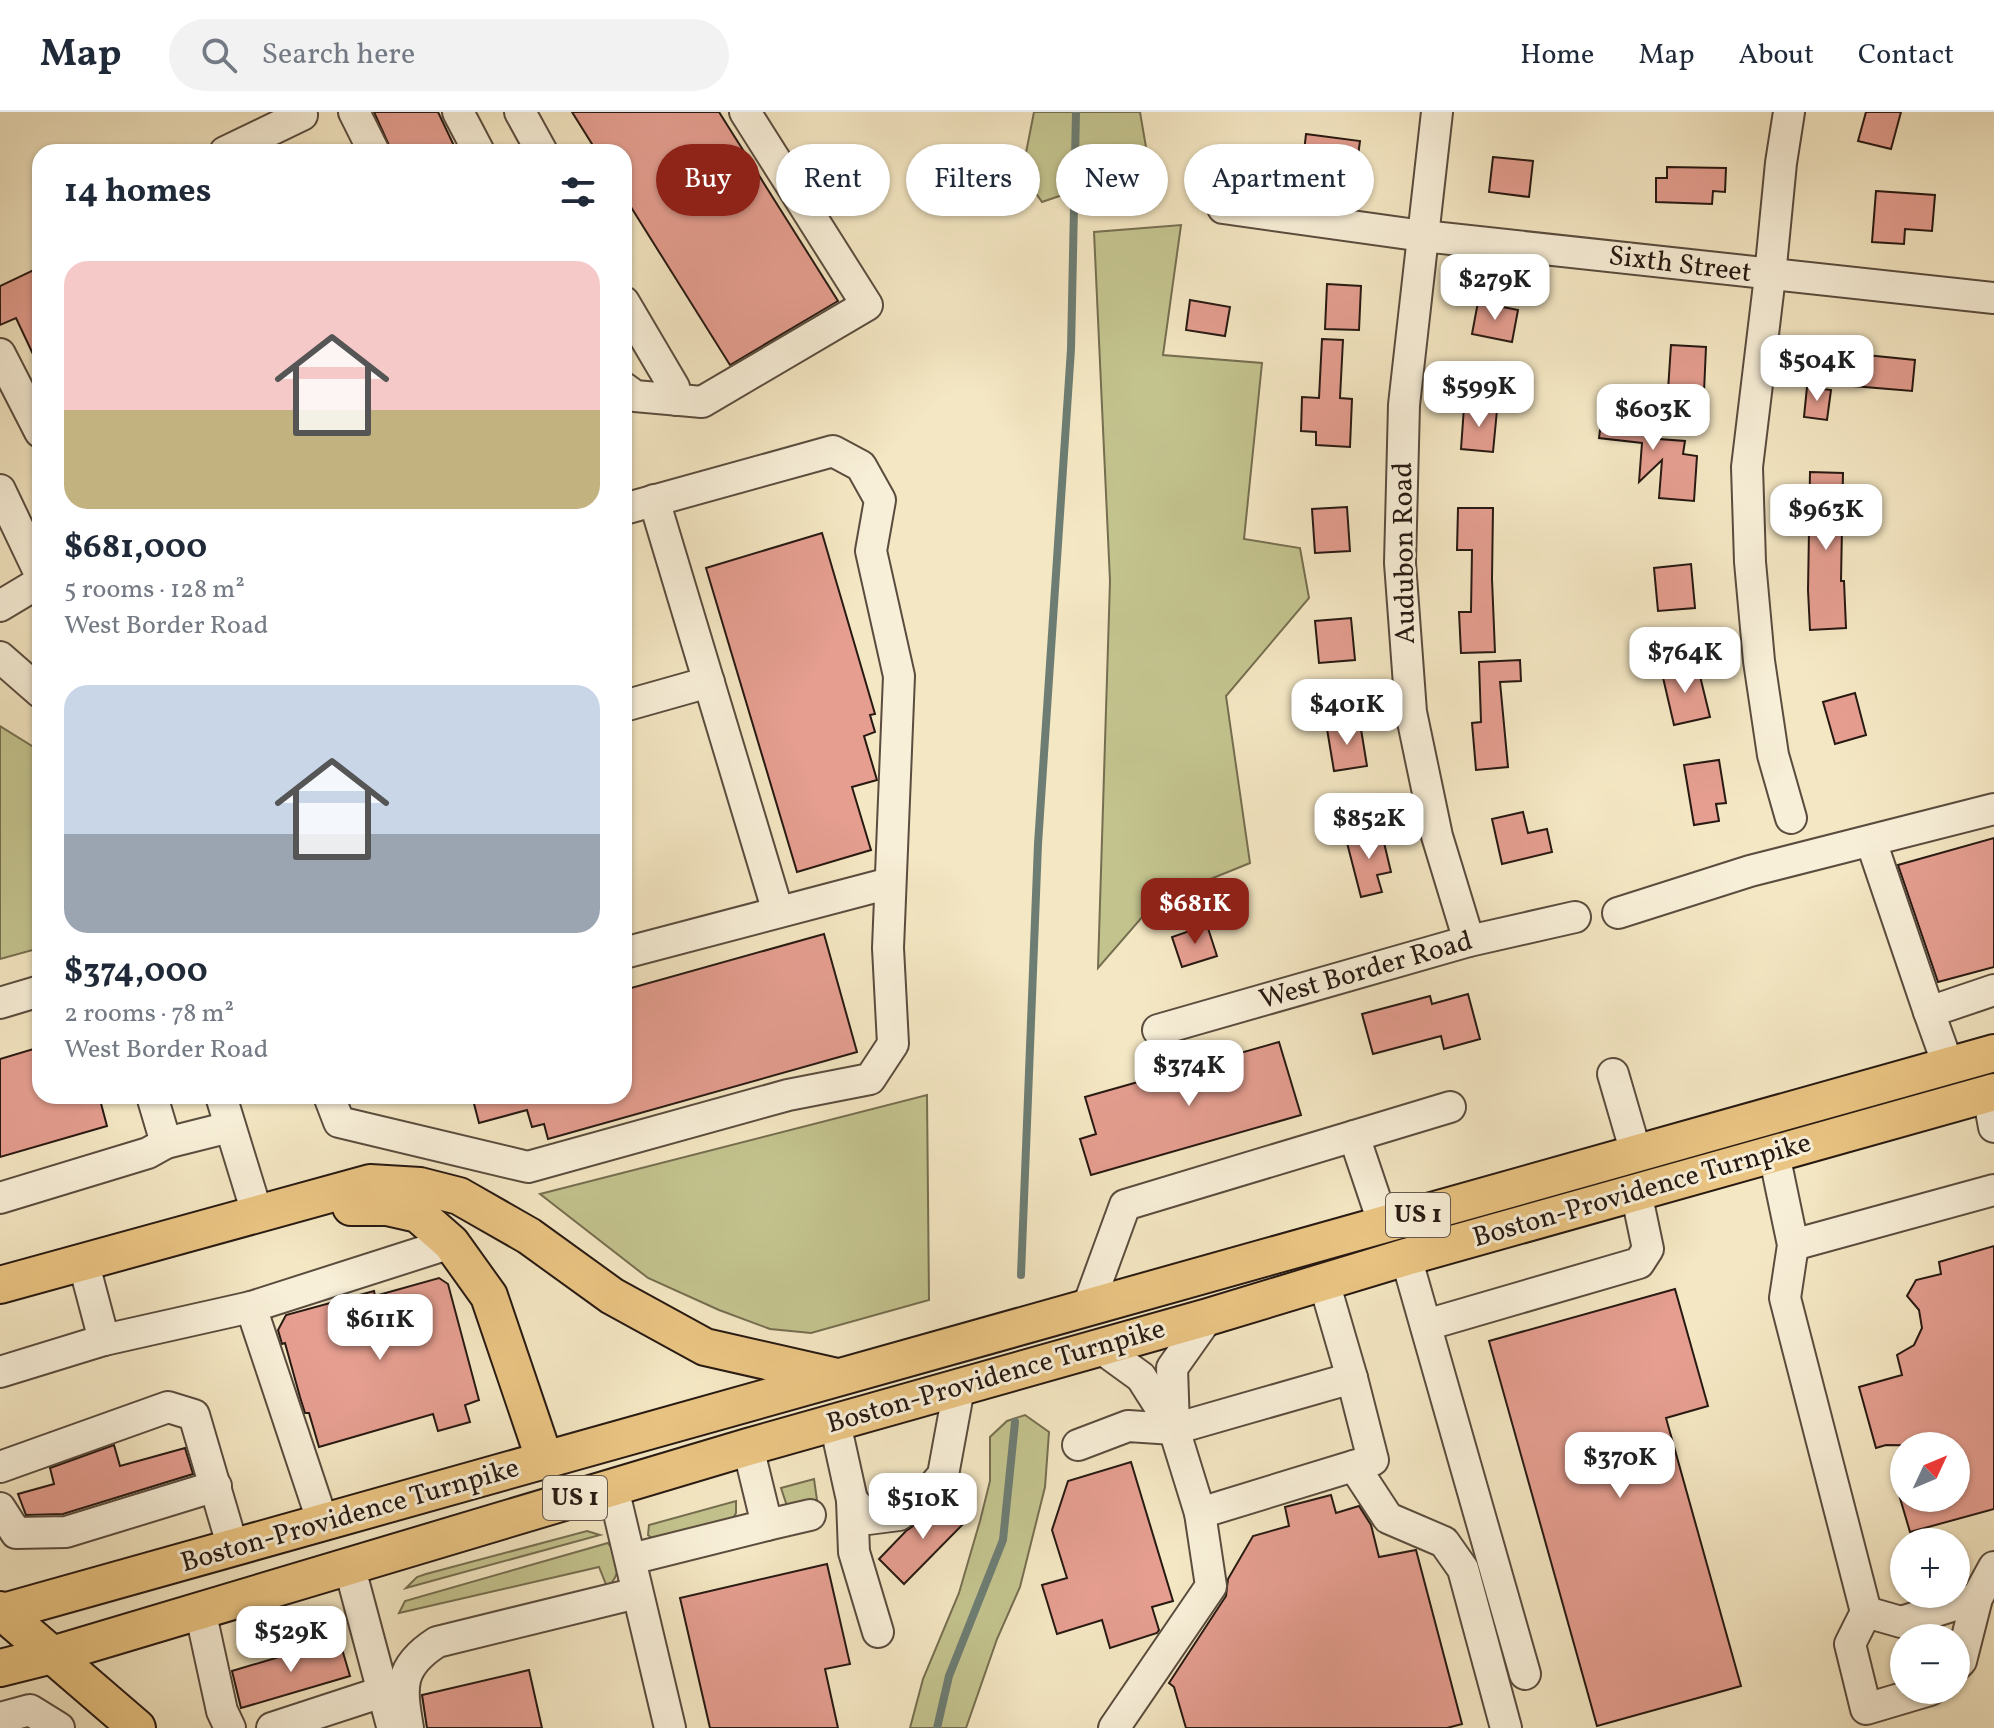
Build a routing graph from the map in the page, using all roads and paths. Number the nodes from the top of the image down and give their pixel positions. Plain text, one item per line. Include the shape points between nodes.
1 (354, 112) edge
2 (458, 112) edge
3 (520, 112) edge
4 (745, 112) edge
5 (1437, 112) edge
6 (1789, 112) edge
7 (302, 115) dead end
8 (242, 144) edge
9 (370, 144) edge
10 (475, 144) edge
11 (538, 144) edge
12 (1280, 216) edge
13 (1423, 236) junction
14 (1770, 276) junction
15 (1994, 298) edge
16 (632, 316) edge
17 (0, 354) edge
18 (632, 394) edge
19 (677, 400) junction
20 (32, 416) edge
21 (0, 490) edge
22 (654, 500) junction
23 (632, 507) edge
24 (11, 540) edge
25 (32, 565) edge
26 (32, 587) edge
27 (0, 606) edge
28 (0, 657) edge
29 (709, 682) junction
30 (32, 685) edge
31 (632, 704) edge
32 (1994, 809) edge
33 (1791, 818) dead end
34 (1871, 841) junction
35 (890, 883) junction
36 (778, 912) junction
37 (1618, 913) dead end
38 (1575, 917) dead end
39 (1469, 941) junction
40 (632, 951) edge
41 (1994, 990) edge
42 (32, 993) edge
43 (0, 1003) edge
44 (1929, 1012) junction
45 (1158, 1030) dead end
46 (1994, 1053) edge
47 (1948, 1065) junction
48 (1613, 1074) dead end
49 (154, 1104) edge
50 (223, 1104) edge
51 (332, 1104) edge
52 (1992, 1104) edge
53 (1450, 1107) dead end
54 (230, 1127) junction
55 (1354, 1136) junction
56 (166, 1143) junction
57 (1636, 1153) junction
58 (1774, 1154) junction
59 (1994, 1190) edge
60 (1636, 1192) junction
61 (0, 1198) edge
62 (257, 1213) junction
63 (1384, 1225) junction
64 (451, 1243) junction
65 (1793, 1245) junction
66 (1406, 1257) junction
67 (83, 1261) junction
68 (1324, 1282) junction
69 (0, 1285) edge
70 (251, 1307) junction
71 (1087, 1309) junction
72 (1208, 1317) junction
73 (1426, 1325) junction
74 (104, 1340) junction
75 (1101, 1348) junction
76 (0, 1372) edge
77 (842, 1378) junction
78 (1352, 1378) junction
79 (959, 1388) junction
80 (835, 1423) junction
81 (1174, 1429) junction
82 (1078, 1445) dead end
83 (748, 1447) junction
84 (545, 1461) junction
85 (1354, 1466) junction
86 (0, 1467) edge
87 (216, 1486) junction
88 (613, 1488) junction
89 (852, 1500) junction
90 (0, 1508) edge
91 (1200, 1513) junction
92 (810, 1515) dead end
93 (323, 1523) junction
94 (767, 1525) junction
95 (233, 1548) junction
96 (631, 1559) junction
97 (349, 1565) junction
98 (1994, 1567) edge
99 (637, 1593) junction
100 (1977, 1598) junction
101 (200, 1610) junction
102 (1, 1612) edge
103 (1866, 1612) junction
104 (1970, 1626) edge
105 (878, 1632) dead end
106 (52, 1655) junction
107 (0, 1668) edge
108 (1525, 1674) dead end
109 (382, 1692) junction
110 (1890, 1702) edge
111 (0, 1718) edge
112 (59, 1728) edge
113 (137, 1728) edge
114 (230, 1728) edge
115 (273, 1728) edge
116 (393, 1728) edge
117 (408, 1728) edge
118 (670, 1728) edge
119 (1114, 1728) edge
120 (1506, 1728) edge

1 - 9 street
2 - 10 street
3 - 11 street
4 - 19 street via 867,305 702,402
5 - 13 street, Audubon Road
6 - 14 street
7 - 8 street
12 - 13 street, Sixth Street
13 - 14 street, Sixth Street
13 - 39 street, Audubon Road via 1404,405 1400,563 1411,712 1437,836
14 - 15 street, Sixth Street
14 - 33 street via 1747,467 1750,562 1773,755
16 - 19 street
17 - 20 street
18 - 19 street
21 - 24 street
22 - 23 street
22 - 29 street
22 - 35 street via 833,451 861,466 880,500 871,551 899,676
24 - 25 street
26 - 27 street
28 - 30 street
29 - 31 street
29 - 36 street
32 - 34 street
34 - 37 street via 1750,871
34 - 44 street
35 - 36 street
35 - 51 street via 893,1044 870,1079 788,1095 528,1167 339,1122
36 - 40 street
38 - 39 street, West Border Road
39 - 45 street, West Border Road
41 - 44 street
42 - 43 street
44 - 47 street
46 - 47 main road, Boston-Providence Turnpike / US 1
47 - 57 main road, Boston-Providence Turnpike / US 1
48 - 57 street
49 - 56 street
50 - 54 street
52 - 58 main road, Boston-Providence Turnpike / US 1
53 - 55 street
54 - 56 street
54 - 62 street
55 - 63 street
55 - 71 street via 1125,1205
56 - 61 street
57 - 63 main road, Boston-Providence Turnpike / US 1
58 - 60 main road, Boston-Providence Turnpike / US 1
58 - 65 street
59 - 65 street
60 - 66 main road, Boston-Providence Turnpike / US 1
60 - 73 street via 1648,1249 1639,1263
62 - 64 main road via 387,1207 418,1214
62 - 67 main road
62 - 77 main road via 370,1183 420,1186 459,1196 529,1236 612,1296 705,1347
63 - 71 main road, Boston-Providence Turnpike / US 1
64 - 70 street
64 - 84 main road via 489,1296
65 - 103 street via 1785,1298
66 - 68 main road, Boston-Providence Turnpike / US 1
66 - 73 street
67 - 69 main road
67 - 74 street
68 - 72 main road, Boston-Providence Turnpike / US 1
68 - 78 street
70 - 74 street
70 - 93 street
71 - 77 main road, Boston-Providence Turnpike / US 1
72 - 75 main road, Boston-Providence Turnpike / US 1
72 - 81 street via 1172,1368
73 - 108 street
74 - 76 street
75 - 79 main road, Boston-Providence Turnpike / US 1
75 - 81 street via 1141,1377
77 - 84 main road, Boston-Providence Turnpike / US 1
78 - 81 street
78 - 85 street via 1373,1460
79 - 80 main road, Boston-Providence Turnpike / US 1
79 - 89 street via 943,1475 927,1494 899,1515 868,1519
80 - 83 main road, Boston-Providence Turnpike / US 1
80 - 89 street
81 - 82 street via 1128,1426
81 - 91 street
83 - 88 main road, Boston-Providence Turnpike / US 1
83 - 94 street
84 - 93 main road, Boston-Providence Turnpike / US 1
85 - 91 street
85 - 120 street via 1388,1518 1444,1542 1463,1569
86 - 87 street via 168,1407 194,1415
87 - 90 street via 66,1532 16,1533
87 - 95 street
88 - 96 street
88 - 97 main road, Boston-Providence Turnpike / US 1
89 - 105 street via 854,1552
91 - 119 street via 1211,1586
92 - 94 street
93 - 95 main road, Boston-Providence Turnpike / US 1
94 - 96 street
95 - 102 main road, Boston-Providence Turnpike / US 1
96 - 99 street
97 - 101 main road, Boston-Providence Turnpike / US 1
97 - 109 street
98 - 100 street
99 - 117 street via 430,1647 404,1677
99 - 118 street
100 - 103 street via 1901,1622
100 - 104 street
101 - 106 main road, Boston-Providence Turnpike / US 1
101 - 114 street
102 - 106 main road
103 - 110 street via 1850,1644 1866,1709
106 - 107 main road, Boston-Providence Turnpike / US 1
106 - 113 main road
109 - 115 street
109 - 116 street
111 - 112 street via 30,1710

